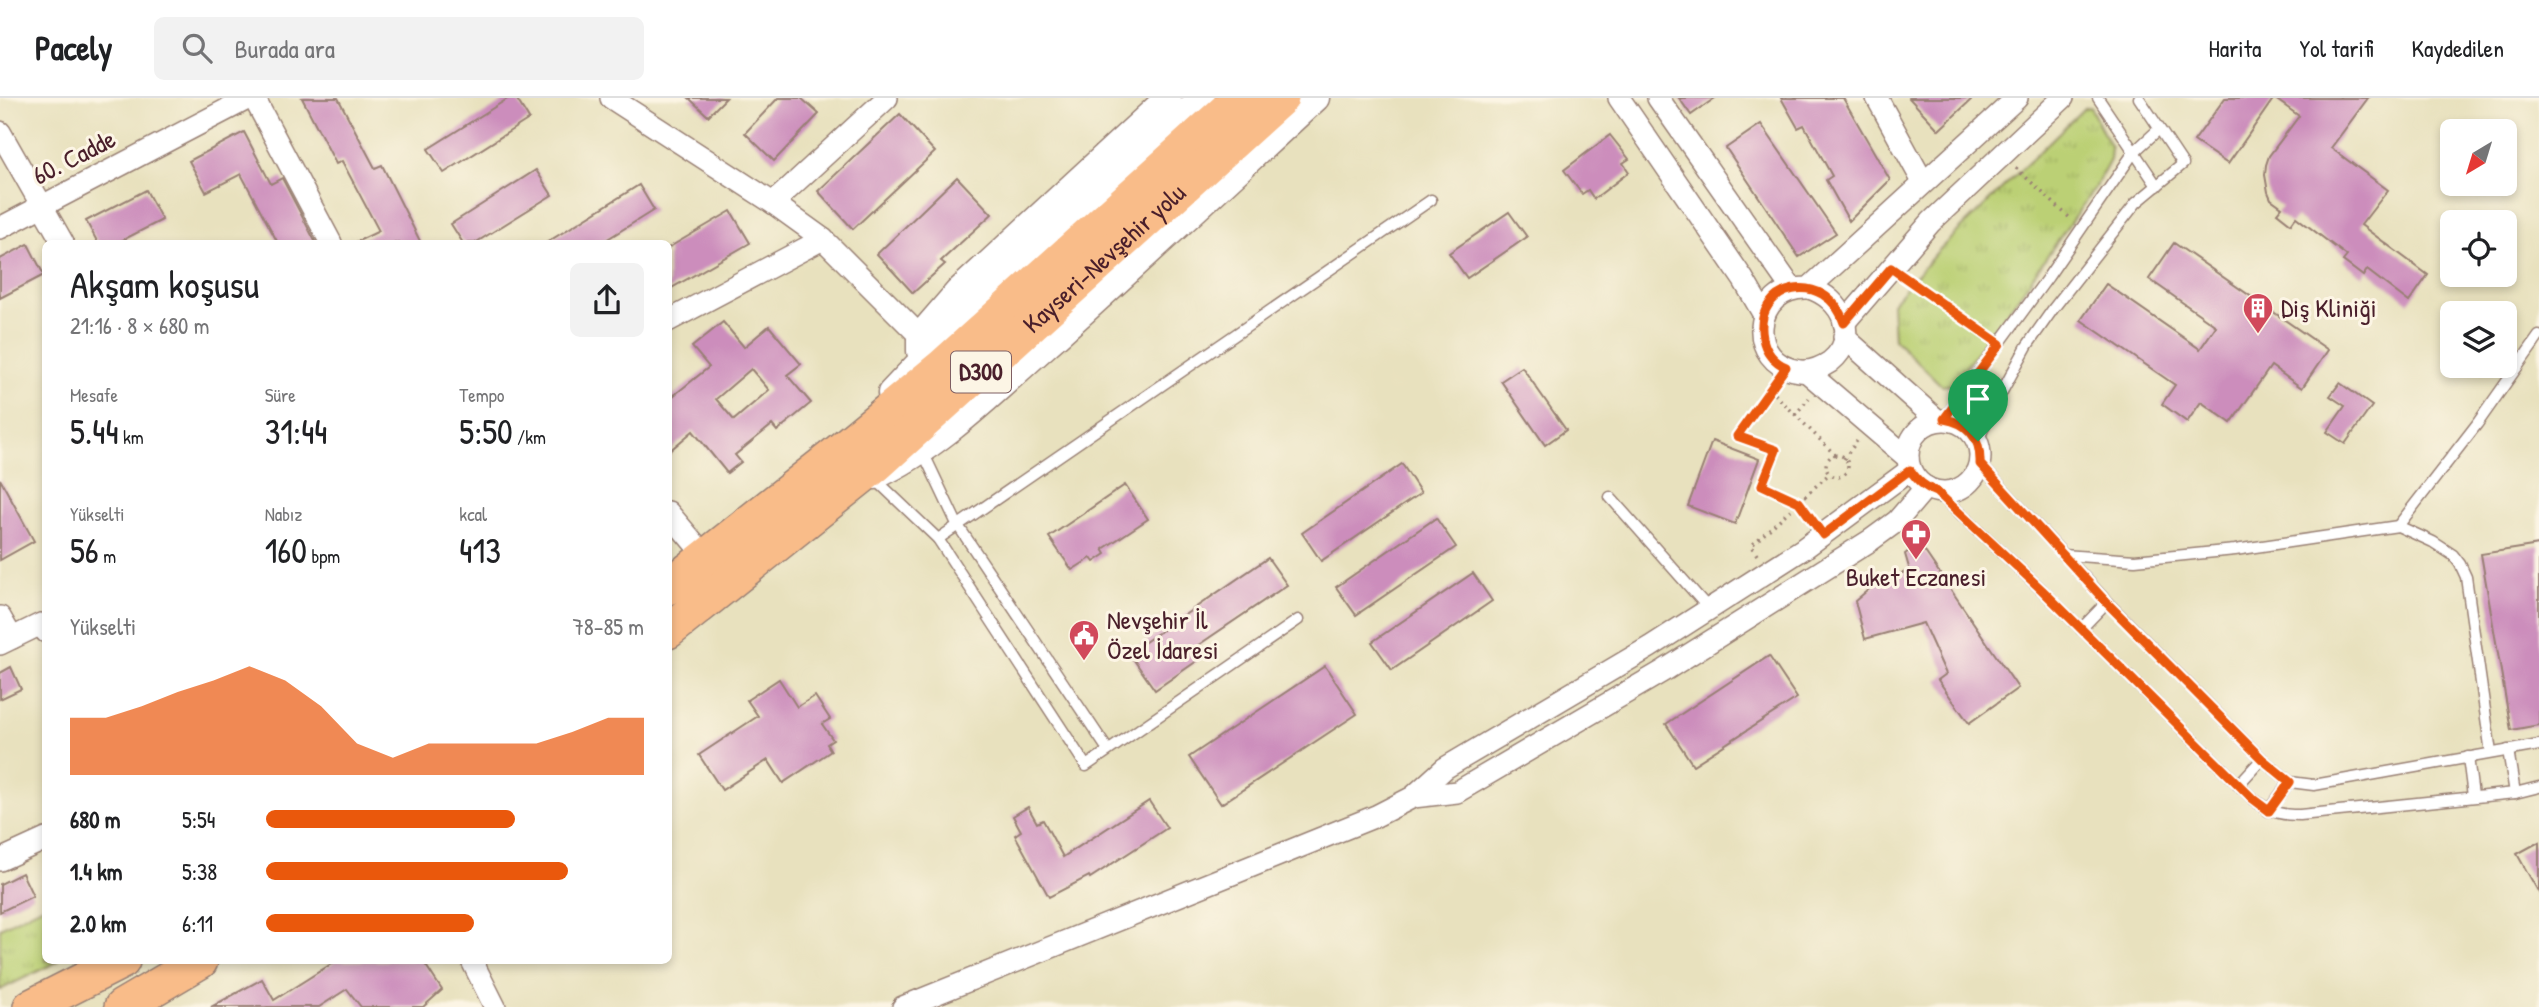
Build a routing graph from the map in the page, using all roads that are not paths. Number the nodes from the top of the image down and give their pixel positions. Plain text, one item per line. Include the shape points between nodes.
1 (251, 98) edge
2 (887, 98) edge
3 (1202, 98) edge
4 (1240, 98) edge
5 (1281, 98) edge
6 (1316, 98) edge
7 (1619, 98) edge
8 (1658, 98) edge
9 (1877, 98) edge
10 (2017, 98) edge
11 (2063, 98) edge
12 (2098, 98) edge
13 (2139, 98) edge
14 (613, 99) edge
15 (1159, 101) edge
16 (2160, 129) junction
17 (0, 132) edge
18 (2134, 152) junction
19 (1923, 181) junction
20 (2157, 186) junction
21 (1431, 200) dead end
22 (773, 203) junction
23 (43, 205) junction
24 (0, 228) edge
25 (823, 239) junction
26 (61, 240) edge
27 (329, 240) edge
28 (1801, 288) junction
29 (1764, 315) junction
30 (672, 319) edge
31 (1844, 330) junction
32 (2539, 336) edge
33 (920, 348) junction
34 (1796, 369) junction
35 (1940, 420) junction
36 (1978, 441) junction
37 (921, 449) junction
38 (1909, 464) junction
39 (1980, 464) junction
40 (854, 472) junction
41 (1931, 490) junction
42 (1610, 498) dead end
43 (672, 517) edge
44 (957, 524) junction
45 (2398, 526) junction
46 (938, 539) junction
47 (2063, 555) junction
48 (706, 557) junction
49 (672, 584) edge
50 (2107, 603) junction
51 (1709, 609) junction
52 (0, 617) edge
53 (1298, 620) dead end
54 (42, 626) edge
55 (672, 628) edge
56 (2081, 629) junction
57 (6, 641) edge
58 (2539, 745) edge
59 (1108, 750) junction
60 (2508, 750) junction
61 (2491, 753) junction
62 (2468, 757) junction
63 (2262, 759) junction
64 (2290, 782) junction
65 (2238, 785) junction
66 (2539, 787) edge
67 (2515, 793) junction
68 (2473, 796) junction
69 (1413, 797) junction
70 (2269, 811) junction
71 (42, 841) edge
72 (0, 860) edge
73 (116, 964) edge
74 (195, 964) edge
75 (474, 964) edge
76 (31, 1007) edge
77 (122, 1007) edge
78 (495, 1007) edge
79 (903, 1007) edge

1 - 23 street, 60. Cadde
1 - 27 street
2 - 22 street
3 - 33 street
4 - 40 highway, Kayseri-Nevşehir yolu / D300 via 943,366
5 - 40 highway, Kayseri-Nevşehir yolu / D300 via 946,404
6 - 37 street via 1017,371
7 - 29 street
8 - 28 street
9 - 19 street
10 - 19 street
11 - 31 street via 1931,222
12 - 18 lane
13 - 16 lane
14 - 22 street
15 - 33 street via 958,292
16 - 18 lane
16 - 20 lane via 2183,164
17 - 23 street
18 - 20 lane
18 - 35 lane via 2000,344
19 - 28 street
20 - 36 lane via 2114,229 2034,337
21 - 44 lane
22 - 25 street
23 - 24 street, 60. Cadde
23 - 26 street
25 - 30 street
25 - 33 street
28 - 29 street via 1775,298
28 - 31 street via 1822,292 1833,300
29 - 34 street via 1761,328 1769,355
31 - 34 street via 1832,360 1820,368
31 - 35 street
32 - 45 lane
33 - 40 street
34 - 38 street
35 - 36 street via 1964,425
35 - 38 street via 1912,438
36 - 39 street
37 - 40 street via 907,461
37 - 44 lane
38 - 41 street via 1917,480
38 - 51 street via 1823,535
39 - 41 street via 1969,483 1948,493
39 - 47 lane
40 - 46 lane
40 - 48 highway, Kayseri-Nevşehir yolu / D300
40 - 55 highway, Kayseri-Nevşehir yolu / D300
41 - 56 lane
41 - 69 street via 1871,540 1665,670 1457,792
42 - 51 lane
43 - 48 street
44 - 46 lane
44 - 59 lane
45 - 47 lane via 2146,559
45 - 61 lane via 2433,542 2460,565 2470,600
46 - 59 lane via 1086,766
47 - 50 lane
48 - 49 highway, Kayseri-Nevşehir yolu / D300
50 - 56 lane
50 - 63 lane
51 - 69 street via 1445,768
52 - 57 street
53 - 59 lane
54 - 57 street
56 - 65 lane
58 - 60 lane
60 - 61 lane
60 - 67 lane
61 - 62 lane
62 - 64 lane via 2314,785
62 - 68 lane
63 - 64 lane
63 - 65 lane
64 - 70 lane
65 - 70 lane
66 - 67 lane
67 - 68 lane
68 - 70 lane via 2300,815
69 - 79 street
71 - 72 street
73 - 76 highway
74 - 77 highway
75 - 78 street

